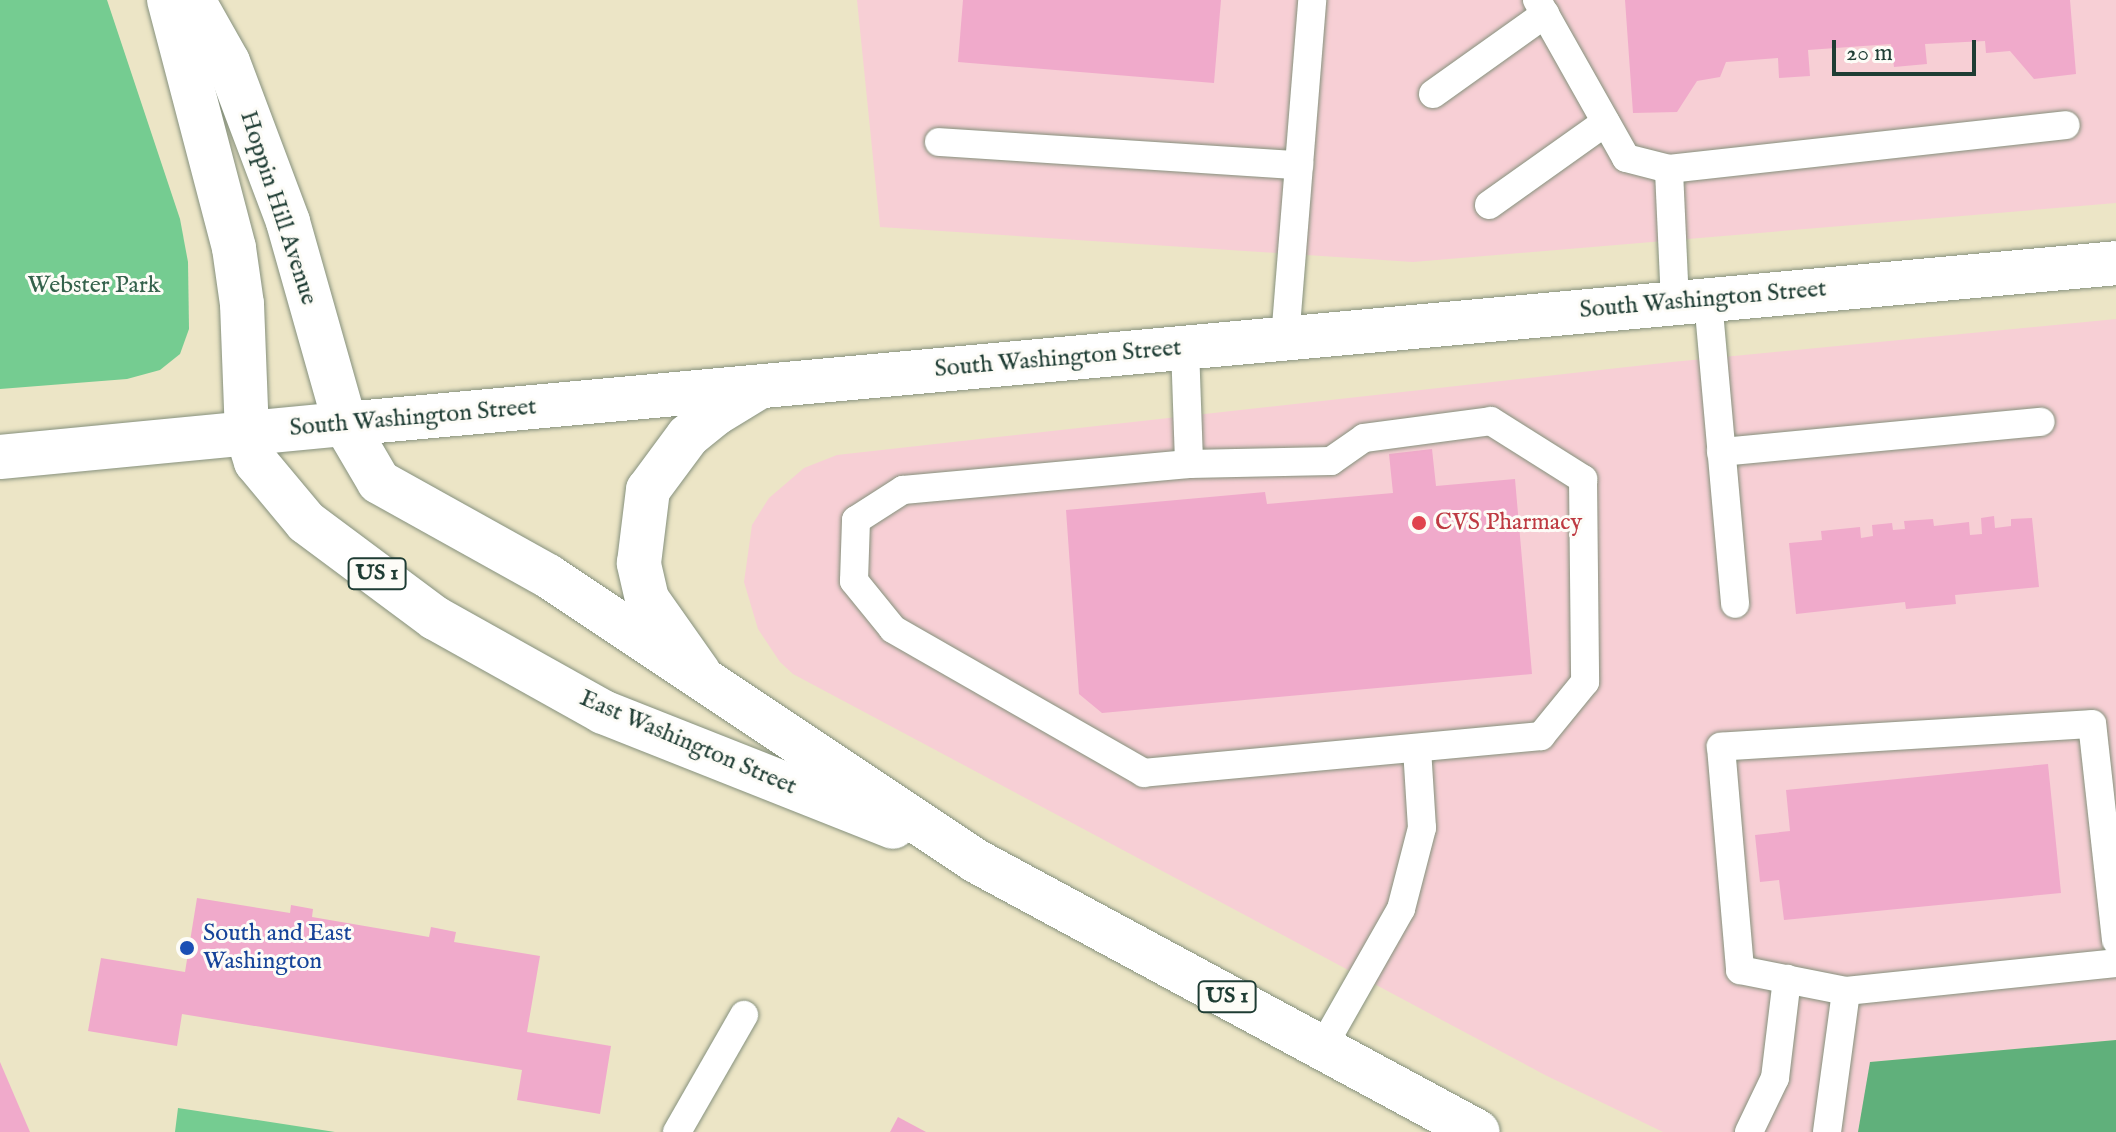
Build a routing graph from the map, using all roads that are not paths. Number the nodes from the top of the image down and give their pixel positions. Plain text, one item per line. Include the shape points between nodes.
1 (169, 0) edge
2 (193, 0) edge
3 (1312, 0) edge
4 (1541, 7) edge
5 (1433, 94) dead end
6 (1606, 122) junction
7 (2066, 125) dead end
8 (939, 142) dead end
9 (1299, 165) junction
10 (1669, 169) junction
11 (1489, 205) dead end
12 (2116, 263) edge
13 (1692, 302) junction
14 (1285, 339) junction
15 (1185, 347) junction
16 (761, 386) junction
17 (2041, 422) dead end
18 (345, 424) junction
19 (247, 433) junction
20 (1721, 452) junction
21 (0, 457) edge
22 (1189, 464) junction
23 (1735, 604) dead end
24 (703, 678) junction
25 (1417, 748) junction
26 (976, 861) junction
27 (2116, 940) edge
28 (2116, 963) edge
29 (1787, 979) junction
30 (1846, 991) junction
31 (744, 1015) dead end
32 (1322, 1048) junction
33 (677, 1132) edge
34 (1478, 1132) edge
35 (1749, 1132) edge
36 (1827, 1132) edge

1 - 19 main road, Hoppin Hill Avenue via 234,248 242,304
2 - 18 main road, Hoppin Hill Avenue via 228,62 288,222
3 - 9 lane
4 - 5 lane
4 - 6 lane
6 - 10 lane via 1626,158
6 - 11 lane
7 - 10 lane
8 - 9 lane
9 - 14 lane
10 - 13 lane
12 - 13 main road, South Washington Street
13 - 14 main road, South Washington Street
13 - 20 lane
14 - 15 main road, South Washington Street
15 - 16 main road, South Washington Street
15 - 22 lane
16 - 18 main road, South Washington Street
16 - 24 main road via 688,436 648,490 639,563 647,599
17 - 20 lane
18 - 19 main road, South Washington Street
18 - 24 main road, East Washington Street / US 1 via 379,482 548,576
19 - 21 main road, South Washington Street
19 - 26 main road, East Washington Street / US 1 via 256,462 306,522 435,618 603,712
20 - 23 lane
22 - 25 lane via 1331,461 1364,438 1491,421 1583,479 1585,682 1541,736
22 - 25 lane via 903,490 856,520 854,581 893,629 1144,773
24 - 26 main road, East Washington Street / US 1
25 - 32 lane via 1422,828 1401,909
26 - 32 main road, East Washington Street / US 1
27 - 29 lane via 2092,724 1721,747 1740,970
28 - 30 lane
29 - 30 lane
29 - 35 lane via 1775,1078
30 - 36 lane
31 - 33 lane
32 - 34 main road, East Washington Street / US 1

